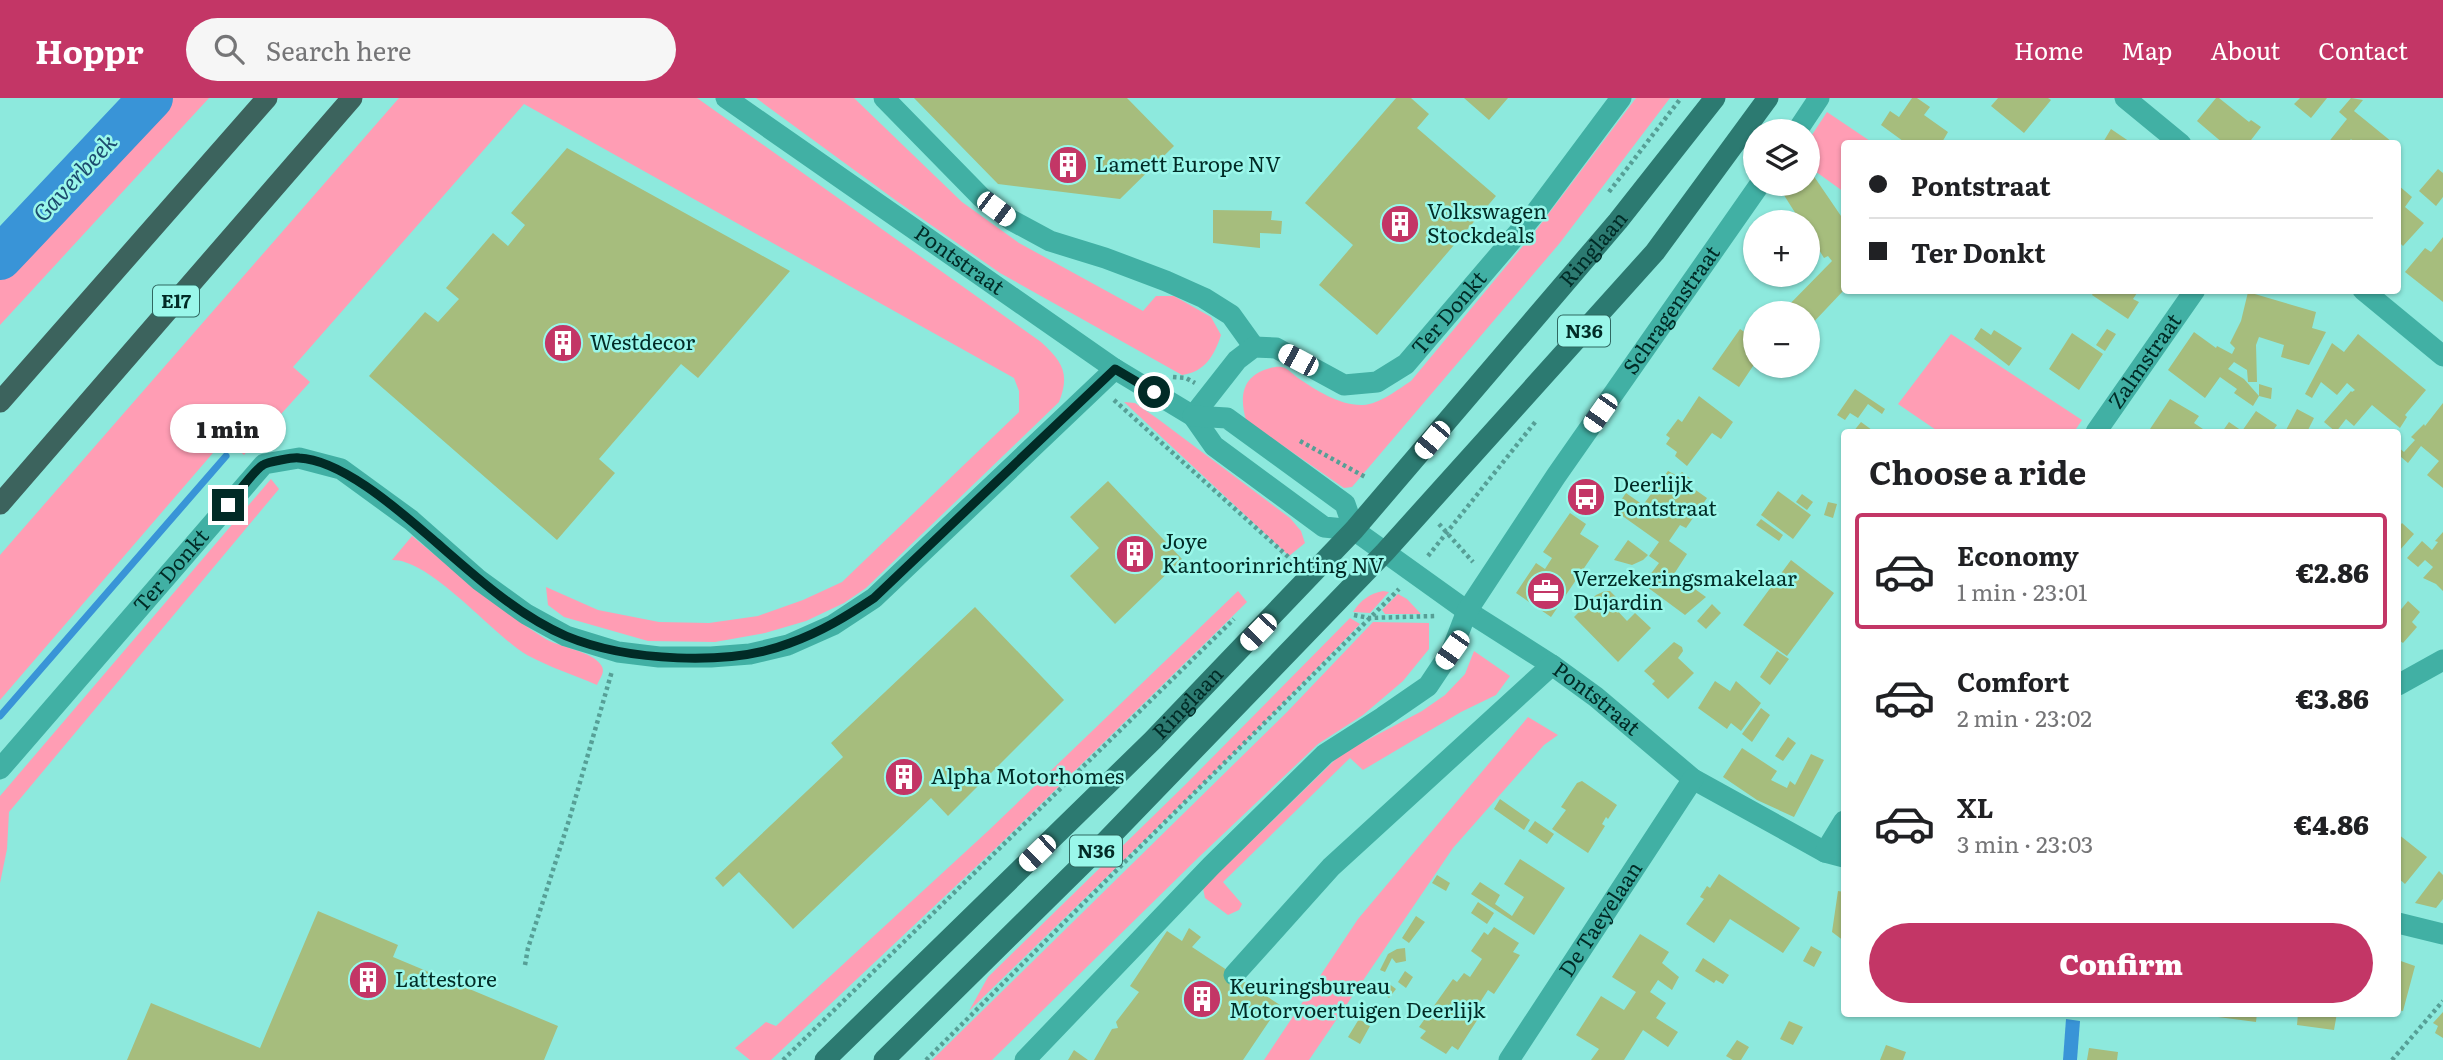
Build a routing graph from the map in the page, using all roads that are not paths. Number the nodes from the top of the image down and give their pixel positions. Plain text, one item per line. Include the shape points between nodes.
1 (267, 98) edge
2 (352, 98) edge
3 (726, 98) edge
4 (884, 98) edge
5 (1621, 98) edge
6 (1715, 98) edge
7 (1768, 98) edge
8 (1819, 98) edge
9 (2125, 98) edge
10 (1805, 119) edge
11 (2176, 140) edge
12 (1752, 196) edge
13 (2191, 294) edge
14 (2368, 294) edge
15 (1254, 347) junction
16 (2443, 356) edge
17 (1115, 369) junction
18 (4, 397) edge
19 (1193, 416) junction
20 (2098, 429) edge
21 (0, 504) edge
22 (1354, 530) junction
23 (1385, 552) junction
24 (1467, 611) junction
25 (2443, 660) edge
26 (1552, 665) junction
27 (2401, 683) edge
28 (0, 769) edge
29 (1693, 779) junction
30 (1841, 832) edge
31 (1835, 854) edge
32 (2401, 924) edge
33 (2443, 934) edge
34 (1234, 975) dead end
35 (825, 1060) edge
36 (884, 1060) edge
37 (1025, 1060) edge
38 (1509, 1060) edge

1 - 18 highway
2 - 21 highway, E17
3 - 17 street, Pontstraat
4 - 15 street via 981,197 1011,220 1050,241 1204,298 1231,314
5 - 15 street, Ter Donkt via 1536,212 1406,364 1377,382 1344,384 1276,348
6 - 22 main road, Ringlaan / N36 via 1618,221
7 - 23 main road, Ringlaan / N36 via 1655,252
8 - 10 street
9 - 11 street
12 - 24 street, Schragenstraat
13 - 20 street, Zalmstraat
14 - 16 street
15 - 19 street via 1237,360
17 - 19 street, Pontstraat
17 - 28 street, Ter Donkt via 874,598 833,625 788,645 750,654 660,657 618,652 566,636 479,580 411,520 341,469 299,458 264,464
19 - 22 street, Pontstraat via 1214,446 1324,527
19 - 22 street, Pontstraat via 1227,418 1345,504
22 - 23 street, Pontstraat
22 - 35 main road, Ringlaan / N36 via 1153,740
23 - 24 street, Pontstraat
23 - 36 main road, Ringlaan / N36 via 1104,843
24 - 26 street, Pontstraat
24 - 37 street, Schragenstraat via 1452,650 1428,686 1325,754
25 - 27 street
26 - 29 street, Pontstraat
26 - 34 street via 1331,867
29 - 31 street, Pontstraat
29 - 38 street, De Taeyelaan
30 - 31 street
32 - 33 street

